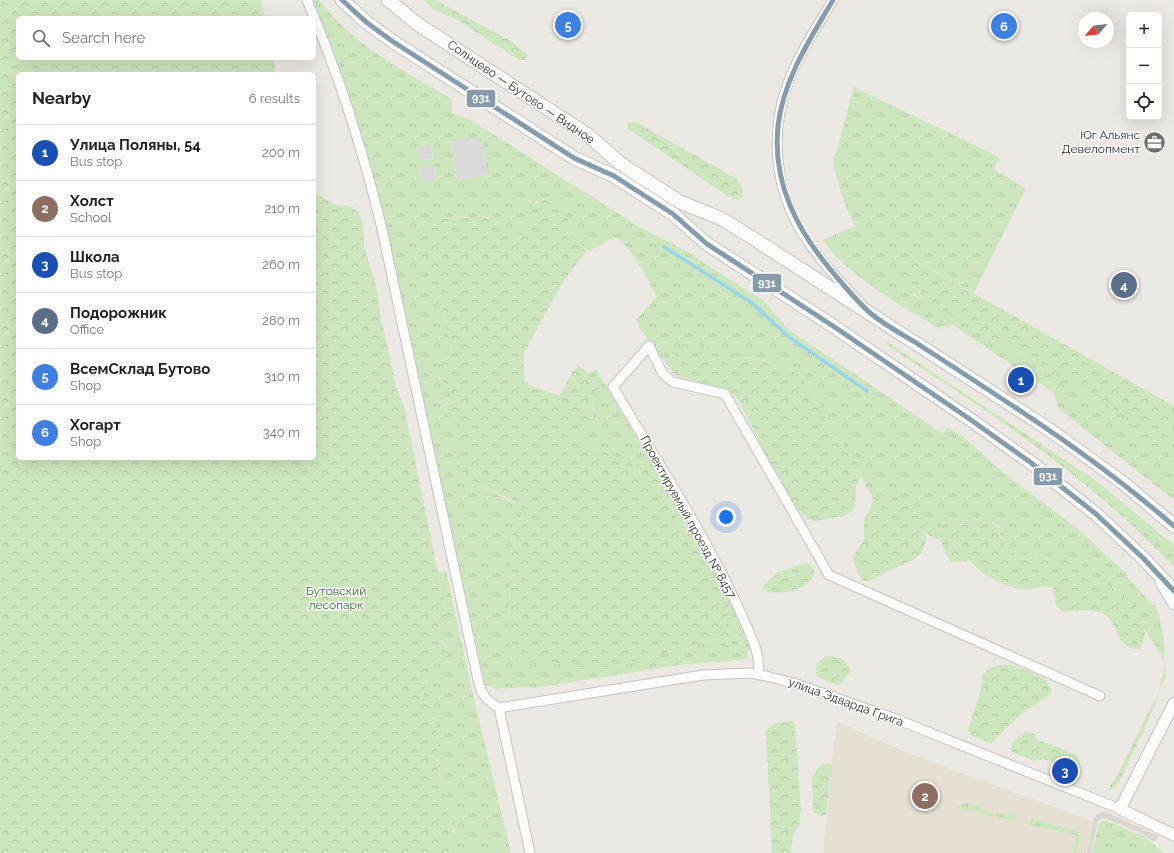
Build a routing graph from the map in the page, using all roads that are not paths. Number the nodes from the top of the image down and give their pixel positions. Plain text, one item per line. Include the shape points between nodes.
1 (307, 0) edge
2 (342, 0) edge
3 (388, 0) edge
4 (833, 0) edge
5 (314, 16) edge
6 (316, 22) edge
7 (870, 313) junction
8 (1174, 526) edge
9 (1143, 558) junction
10 (1174, 590) edge
11 (1174, 604) edge
12 (759, 674) junction
13 (1100, 696) dead end
14 (1174, 703) edge
15 (499, 708) junction
16 (1120, 809) junction
17 (1174, 835) edge
18 (530, 853) edge

1 - 5 street
2 - 9 main road, Солнцево — Бутово — Видное via 392,41 574,158 614,176 673,214 707,244 971,420 1066,489
3 - 7 main road, Солнцево — Бутово — Видное via 419,25 588,134 621,164 680,202 722,220
4 - 7 street via 788,85 778,126 779,166 788,202 802,234 824,263
6 - 15 street via 336,70 366,163 480,690
7 - 8 main road, Солнцево — Бутово — Видное via 1047,428 1122,482
9 - 10 main road, Солнцево — Бутово — Видное
9 - 11 street
12 - 13 street, Проектируемый проезд № 8457 via 755,646 724,579 692,519 613,387 649,346 664,374 673,382 725,394 828,574
12 - 15 street, улица Эдварда Грига via 703,675
12 - 16 street, улица Эдварда Грига via 797,684 896,720
14 - 16 street
15 - 18 street
16 - 17 street, улица Эдварда Грига

